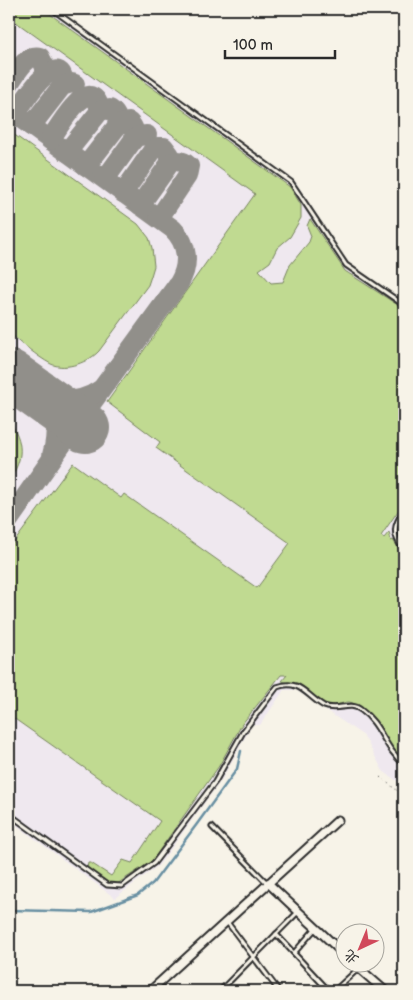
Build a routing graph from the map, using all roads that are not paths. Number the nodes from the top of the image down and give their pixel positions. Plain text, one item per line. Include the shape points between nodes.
1 (52, 9) edge
2 (404, 305) edge
3 (404, 510) edge
4 (404, 549) edge
5 (404, 764) edge
6 (9, 814) edge
7 (338, 820) dead end
8 (212, 827) dead end
9 (268, 883) junction
10 (298, 912) junction
11 (226, 921) junction
12 (316, 928) junction
13 (276, 934) junction
14 (336, 947) edge
15 (294, 953) junction
16 (254, 958) junction
17 (354, 972) edge
18 (363, 972) edge
19 (150, 991) edge
20 (220, 991) edge
21 (279, 991) edge
22 (329, 991) edge
23 (334, 991) edge
24 (385, 991) edge

1 - 2 lane via 291,182 346,265
3 - 4 lane via 396,523 395,534
5 - 6 lane via 395,757 372,720 360,709 351,705 332,708 323,705 301,688 285,684 278,686 243,732 215,782 154,864 128,884 107,885
7 - 9 street
8 - 9 lane
9 - 10 street
9 - 11 street
10 - 12 street
10 - 13 lane
11 - 16 lane
11 - 19 street
12 - 14 street
12 - 15 lane
13 - 15 lane
13 - 16 lane
15 - 22 lane
16 - 20 lane
16 - 21 lane
17 - 23 lane
18 - 24 street

